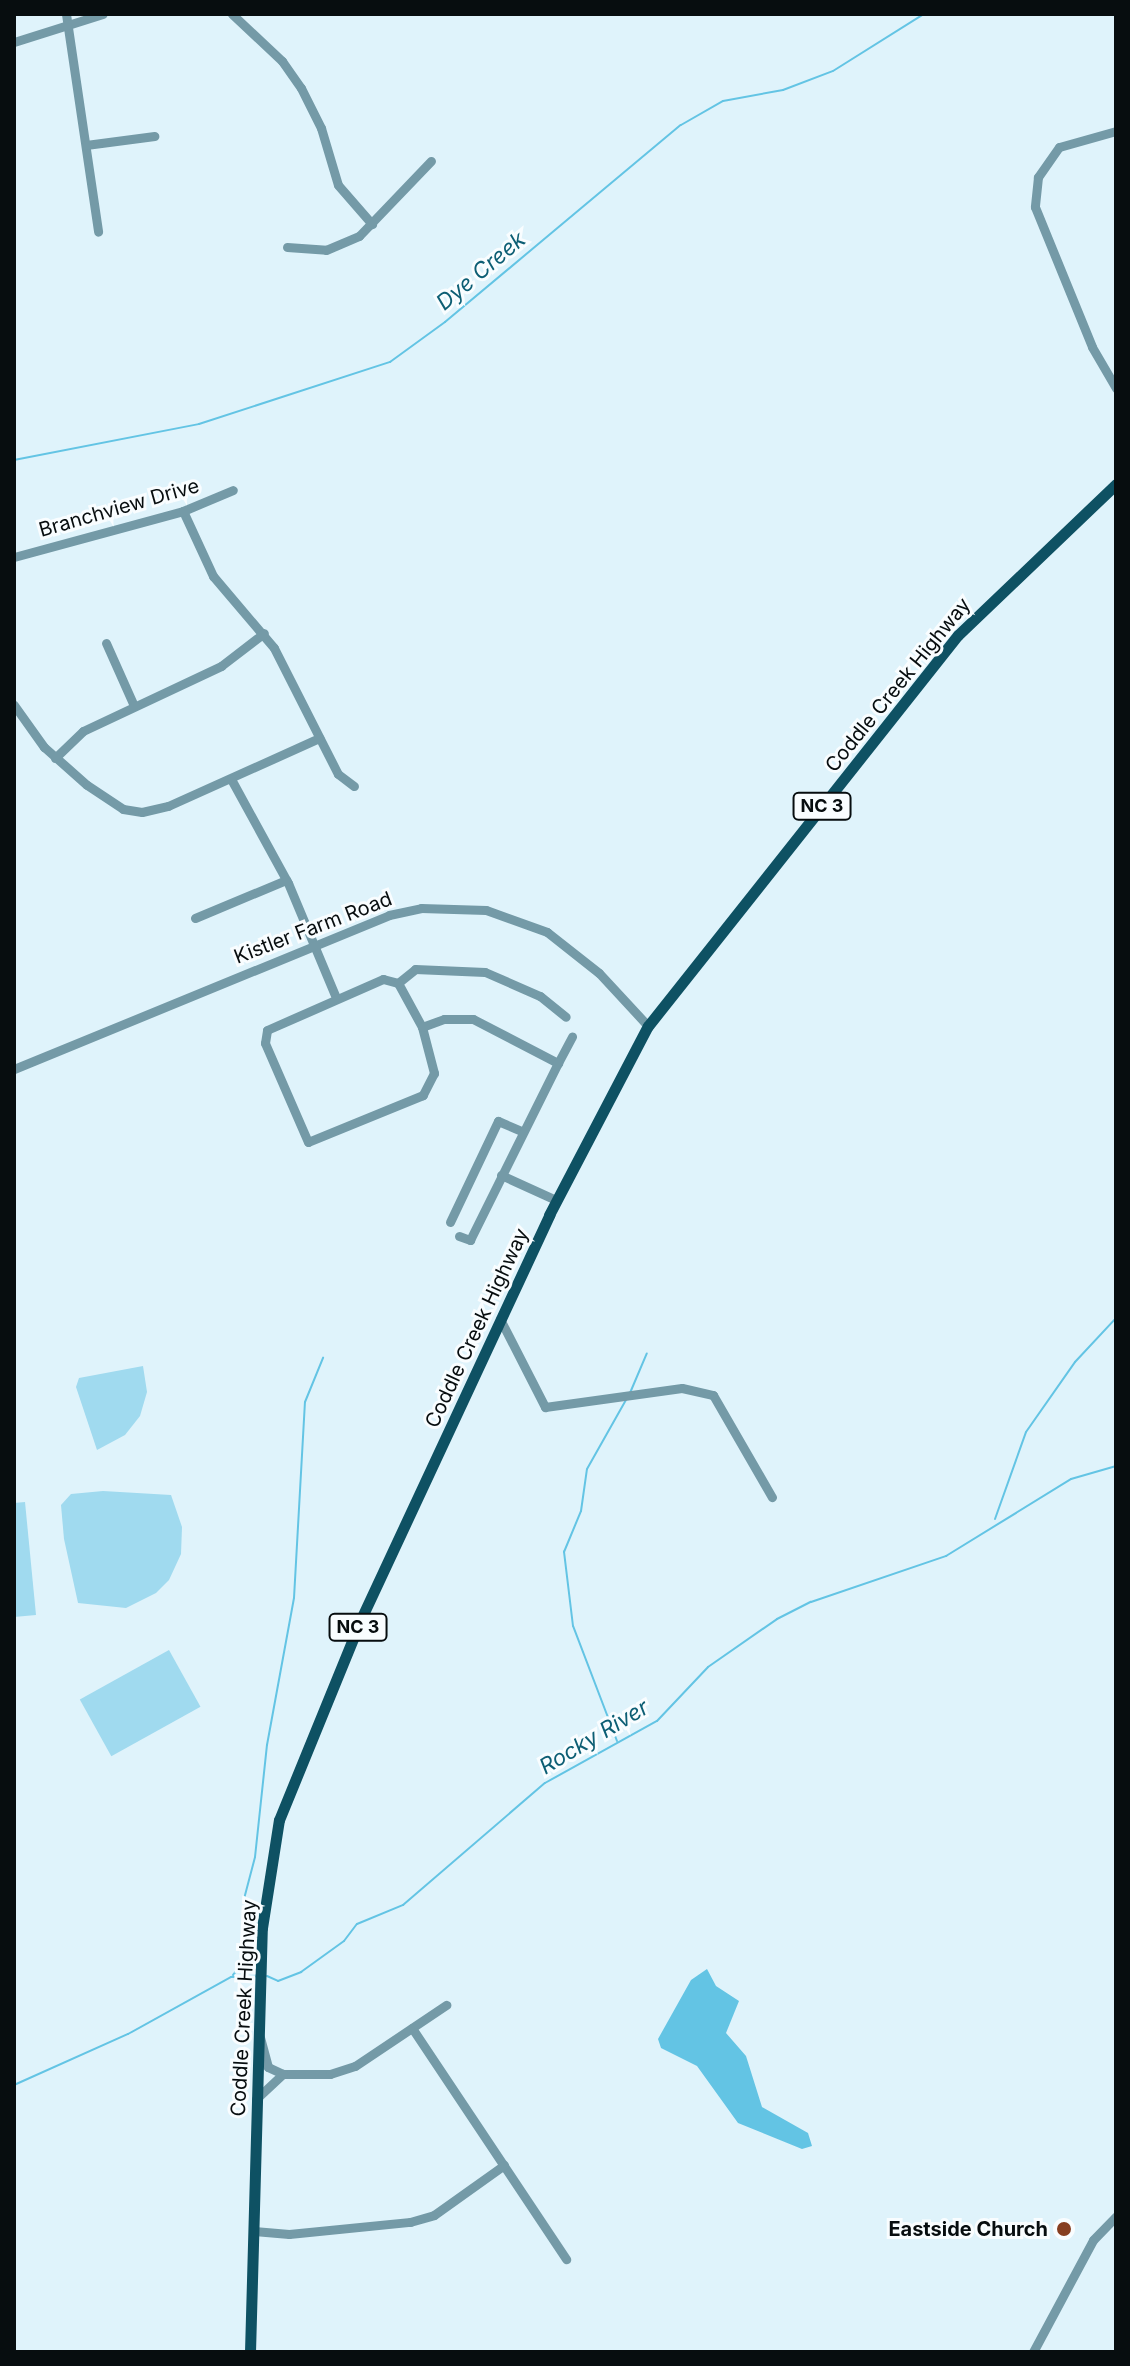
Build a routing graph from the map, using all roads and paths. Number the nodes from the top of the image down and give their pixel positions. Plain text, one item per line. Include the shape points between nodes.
1 (66, 14) edge
2 (103, 14) edge
3 (232, 14) edge
4 (69, 28) junction
5 (14, 42) edge
6 (1116, 131) edge
7 (154, 136) dead end
8 (86, 145) junction
9 (431, 161) dead end
10 (372, 224) junction
11 (98, 232) dead end
12 (287, 247) dead end
13 (1116, 388) edge
14 (1116, 484) edge
15 (233, 490) dead end
16 (183, 511) junction
17 (14, 557) edge
18 (264, 633) junction
19 (106, 643) dead end
20 (14, 705) edge
21 (134, 706) junction
22 (319, 738) junction
23 (55, 758) junction
24 (231, 779) junction
25 (354, 786) dead end
26 (286, 880) junction
27 (195, 918) dead end
28 (314, 945) junction
29 (398, 983) junction
30 (336, 998) junction
31 (566, 1017) dead end
32 (648, 1026) junction
33 (422, 1027) junction
34 (572, 1037) dead end
35 (558, 1063) junction
36 (14, 1069) edge
37 (521, 1131) junction
38 (501, 1175) junction
39 (556, 1200) junction
40 (450, 1222) dead end
41 (459, 1236) dead end
42 (500, 1319) junction
43 (772, 1497) dead end
44 (446, 2005) dead end
45 (412, 2028) junction
46 (259, 2035) junction
47 (283, 2074) junction
48 (256, 2099) junction
49 (504, 2165) junction
50 (1116, 2216) edge
51 (254, 2231) junction
52 (566, 2259) dead end
53 (250, 2352) edge
54 (1033, 2352) edge

1 - 4 street
2 - 4 street
3 - 10 street via 282,61 301,88 321,128 338,185
4 - 5 street
4 - 8 street
6 - 13 street via 1059,147 1038,177 1035,207 1092,347
7 - 8 street
8 - 11 street
9 - 10 street
10 - 12 street via 326,250
14 - 32 main road, Coddle Creek Highway / NC 3 via 958,635
15 - 16 street, Branchview Drive
16 - 17 street, Branchview Drive
16 - 18 street via 213,576
18 - 21 street via 221,666
18 - 22 street
19 - 21 street
20 - 23 street
21 - 23 street via 83,731
22 - 24 street
22 - 25 street via 338,774
23 - 24 street via 123,809 142,812
24 - 26 street
26 - 27 street
26 - 28 street
28 - 30 street
28 - 32 street, Kistler Farm Road via 421,908 486,910 518,919 575,950
28 - 36 street, Kistler Farm Road
29 - 30 street via 383,979
29 - 31 street via 415,969 485,972 540,996
29 - 33 street
30 - 33 street via 272,1025 264,1036 308,1142 423,1095 434,1073
32 - 39 main road, Coddle Creek Highway / NC 3
33 - 35 street via 444,1019 473,1019
34 - 35 street
35 - 37 street
37 - 38 street
37 - 40 street via 498,1121
38 - 39 street
38 - 41 street via 470,1240
39 - 42 main road, Coddle Creek Highway / NC 3
42 - 43 street via 545,1407 682,1388 713,1395
42 - 46 main road, Coddle Creek Highway / NC 3 via 306,1744 279,1820
44 - 45 street
45 - 47 street via 344,2070
45 - 49 street
46 - 47 street via 268,2067
46 - 48 main road, Coddle Creek Highway / NC 3
47 - 48 street
48 - 51 main road, Coddle Creek Highway / NC 3
49 - 51 street via 434,2215 410,2222 289,2234
49 - 52 street
50 - 54 street via 1093,2240
51 - 53 main road, Coddle Creek Highway / NC 3

